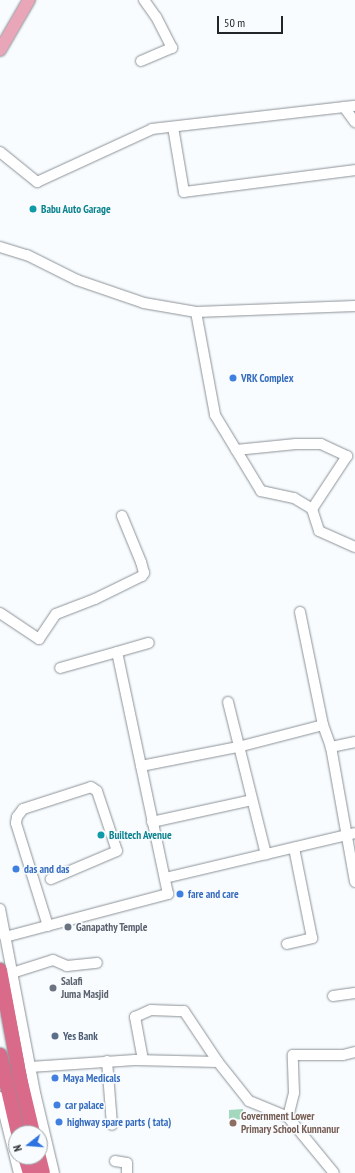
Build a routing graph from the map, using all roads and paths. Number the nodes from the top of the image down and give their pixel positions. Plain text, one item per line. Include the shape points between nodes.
1 (29, 0) edge
2 (144, 0) edge
3 (0, 50) edge
4 (141, 61) dead end
5 (355, 106) edge
6 (344, 107) junction
7 (355, 122) edge
8 (172, 127) junction
9 (0, 152) edge
10 (355, 170) edge
11 (0, 247) edge
12 (355, 306) edge
13 (196, 312) junction
14 (236, 450) junction
15 (312, 508) junction
16 (122, 516) dead end
17 (355, 547) edge
18 (300, 612) dead end
19 (0, 613) edge
20 (149, 642) dead end
21 (117, 652) junction
22 (60, 668) dead end
23 (228, 702) dead end
24 (323, 725) junction
25 (355, 742) edge
26 (331, 747) junction
27 (238, 748) junction
28 (141, 766) junction
29 (252, 800) junction
30 (152, 822) junction
31 (350, 835) edge
32 (294, 848) junction
33 (266, 854) junction
34 (165, 878) junction
35 (50, 879) dead end
36 (355, 882) edge
37 (0, 909) edge
38 (48, 926) junction
39 (5, 937) junction
40 (287, 944) dead end
41 (97, 963) dead end
42 (6, 971) edge
43 (355, 993) edge
44 (333, 996) dead end
45 (355, 1052) edge
46 (0, 1055) edge
47 (144, 1060) junction
48 (107, 1061) junction
49 (218, 1062) junction
50 (30, 1067) junction
51 (0, 1097) edge
52 (288, 1117) junction
53 (16, 1125) edge
54 (31, 1125) edge
55 (112, 1126) dead end
56 (115, 1161) dead end
57 (19, 1173) edge
58 (54, 1173) edge
59 (127, 1173) edge
60 (334, 1173) edge

1 - 3 main road
2 - 4 street via 172,48
5 - 6 street
6 - 7 street
6 - 8 street
8 - 9 street via 152,129 38,182
8 - 10 street via 184,192
11 - 13 street via 27,255 77,280 144,304
12 - 13 street
13 - 14 street via 215,415
14 - 15 street via 261,491 294,498
14 - 15 street via 321,444 347,456
15 - 17 street via 319,532
16 - 19 street via 141,562 144,573 142,576 95,599 56,614 39,639
18 - 24 street
20 - 21 street
21 - 22 street
21 - 28 street
23 - 27 street
24 - 26 street
24 - 27 street
25 - 26 street
26 - 31 street
27 - 28 street
27 - 29 street
28 - 30 street
29 - 30 street
29 - 33 street
30 - 34 street
31 - 32 street
31 - 36 street
32 - 33 street
32 - 40 street via 312,938
33 - 34 street
34 - 38 street via 168,894
35 - 38 street via 117,851 97,791 91,787 24,809 17,817 16,823
37 - 39 street
38 - 39 street
39 - 42 street
41 - 42 street via 68,966 53,960
42 - 50 street
42 - 54 highway via 20,1078
43 - 44 street
45 - 52 street via 343,1055 293,1055 294,1093
46 - 53 highway
47 - 48 street
47 - 49 street
47 - 49 street via 135,1017 151,1010 184,1011
48 - 50 street
48 - 55 street
49 - 52 street via 249,1101
50 - 58 street
51 - 57 street
52 - 60 street via 319,1151
56 - 59 street via 127,1163

